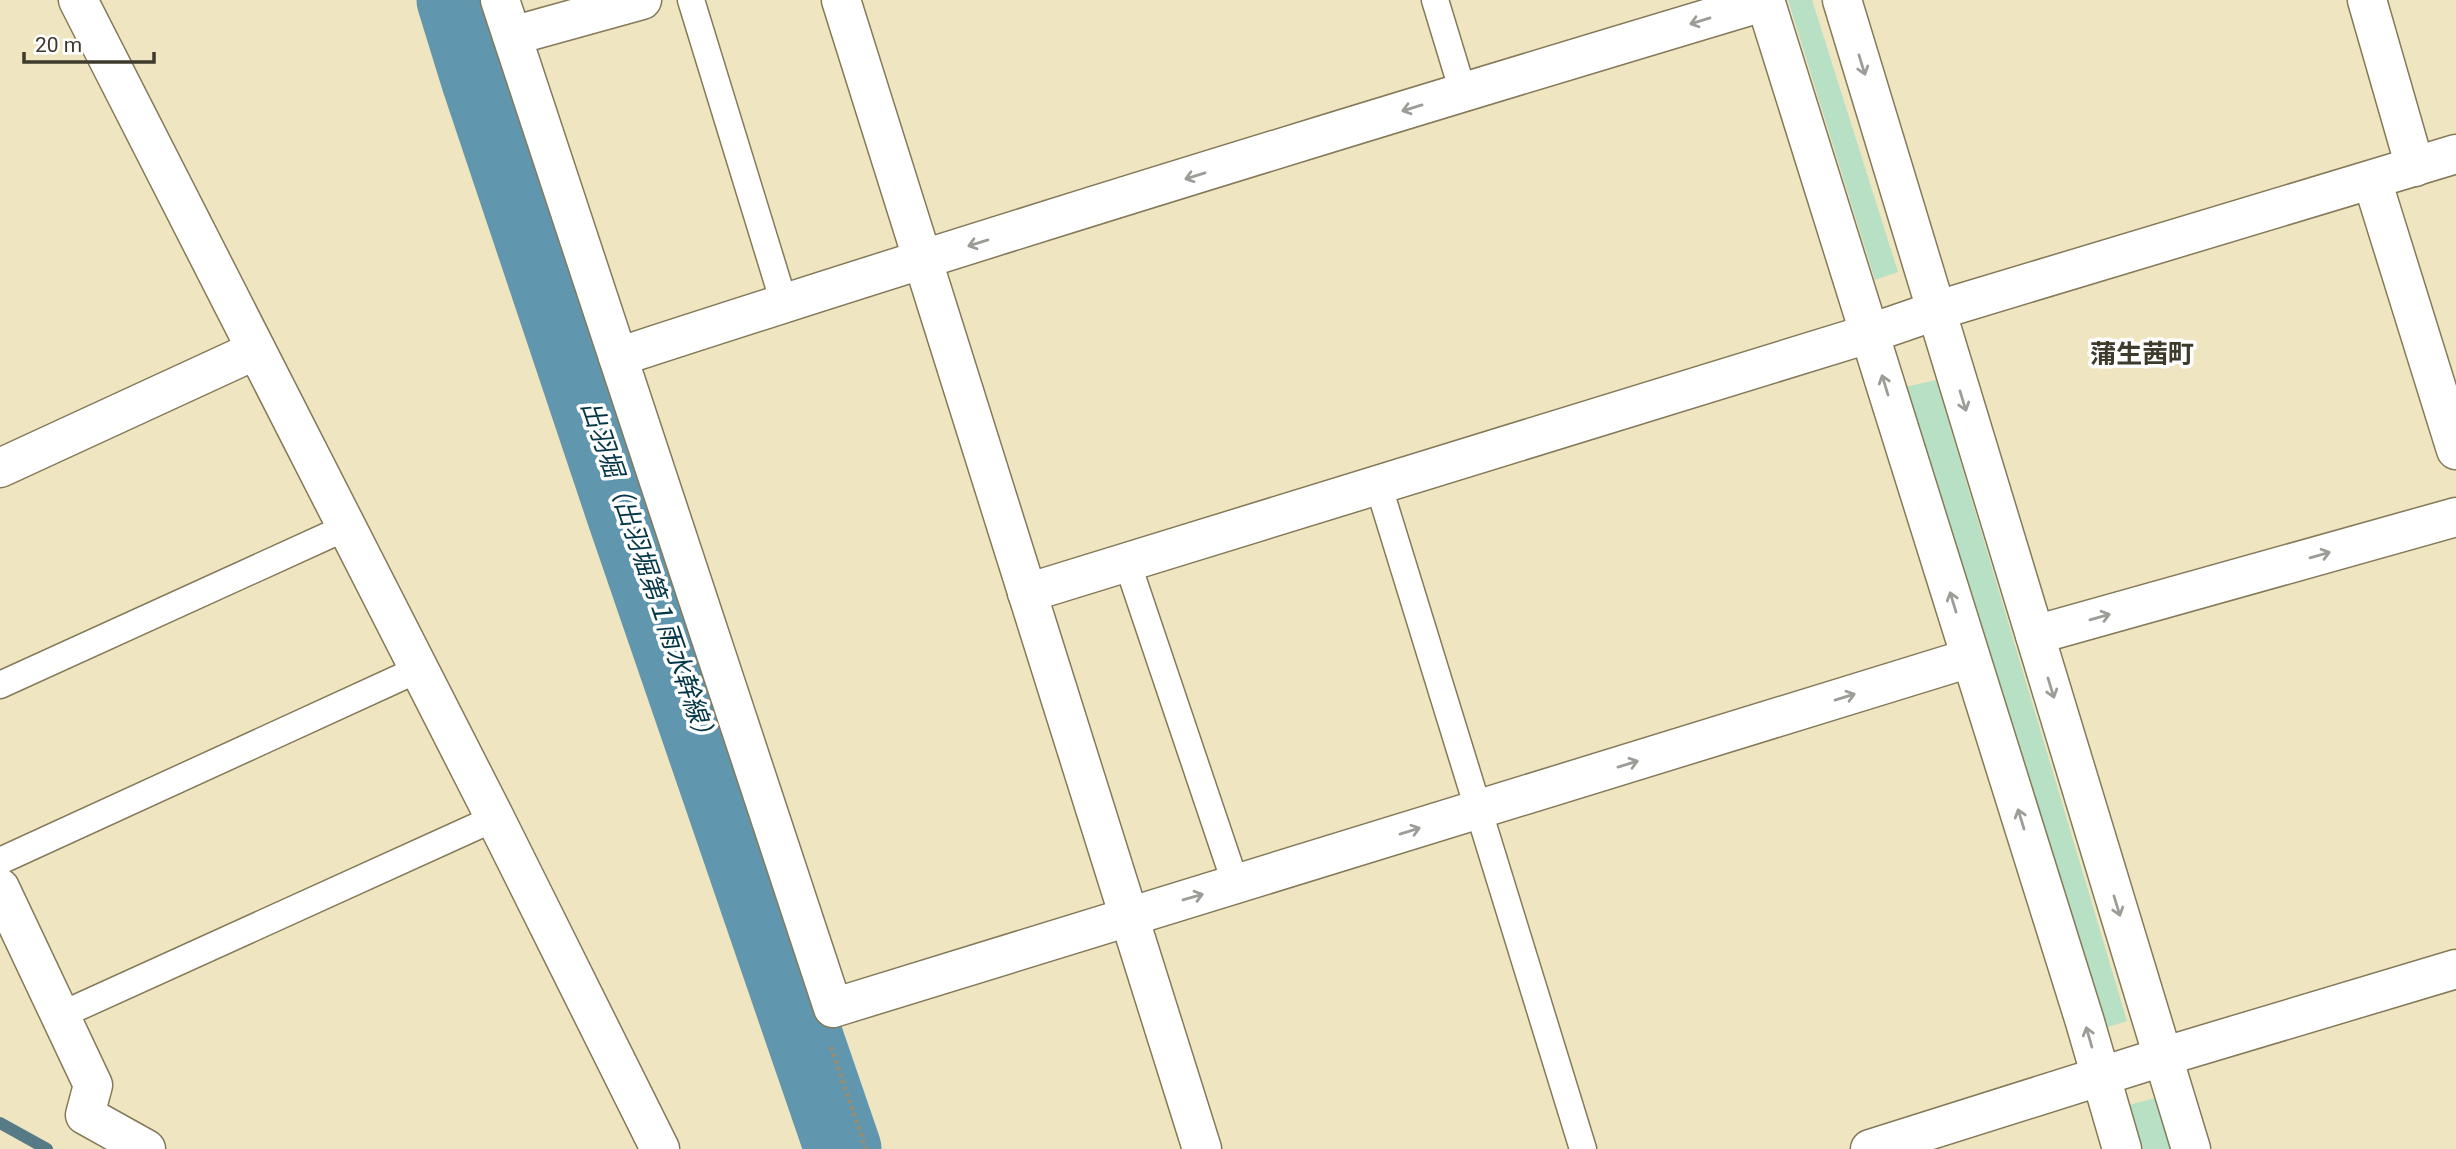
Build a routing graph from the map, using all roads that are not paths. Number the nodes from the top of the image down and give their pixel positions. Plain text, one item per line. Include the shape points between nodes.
1 (78, 0) edge
2 (500, 0) edge
3 (642, 0) edge
4 (691, 0) edge
5 (841, 0) edge
6 (1435, 0) edge
7 (1765, 0) edge
8 (1842, 0) edge
9 (2367, 0) edge
10 (512, 36) junction
11 (1463, 92) junction
12 (2456, 154) edge
13 (2415, 167) junction
14 (2372, 180) junction
15 (924, 260) junction
16 (784, 303) junction
17 (1935, 312) junction
18 (1868, 334) junction
19 (256, 350) junction
20 (618, 357) junction
21 (2456, 450) edge
22 (0, 468) edge
23 (1378, 484) junction
24 (2456, 517) edge
25 (346, 527) junction
26 (1127, 562) junction
27 (1027, 593) junction
28 (2035, 635) junction
29 (1970, 658) junction
30 (419, 670) junction
31 (0, 685) edge
32 (1477, 810) junction
33 (495, 818) junction
34 (0, 861) edge
35 (1236, 885) junction
36 (0, 888) edge
37 (1127, 916) junction
38 (2456, 969) edge
39 (61, 1016) junction
40 (2162, 1056) junction
41 (2100, 1076) junction
42 (146, 1149) edge
43 (660, 1149) edge
44 (1202, 1149) edge
45 (1583, 1149) edge
46 (1871, 1149) edge
47 (2122, 1149) edge
48 (2191, 1149) edge

1 - 19 street
2 - 10 street
3 - 10 street
4 - 16 lane
5 - 15 street
6 - 11 lane
7 -> 11 street
7 - 18 street
8 -> 17 street
9 - 13 street
10 - 20 street
11 -> 15 street
12 - 13 street
13 - 14 street
14 - 17 street
14 - 21 street
15 - 16 street
15 - 27 street
16 - 20 street
17 - 18 street
17 -> 28 street
18 - 23 street
29 -> 18 street
19 - 22 street
19 - 25 street
20 - 37 street via 834,1008
23 - 26 street
23 - 32 lane
28 -> 24 street
25 - 30 street
25 - 31 lane
26 - 27 street
26 - 35 lane
27 - 37 street
28 -> 40 street
32 -> 29 street
41 -> 29 street
30 - 33 street
30 - 34 lane
35 -> 32 street
32 - 45 lane
33 - 39 lane
33 - 43 street
37 -> 35 street
36 - 39 street
37 - 44 street
38 - 40 street
39 - 42 street via 93,1085 85,1115
40 - 41 street
40 - 48 street
41 - 46 street
41 - 47 street

